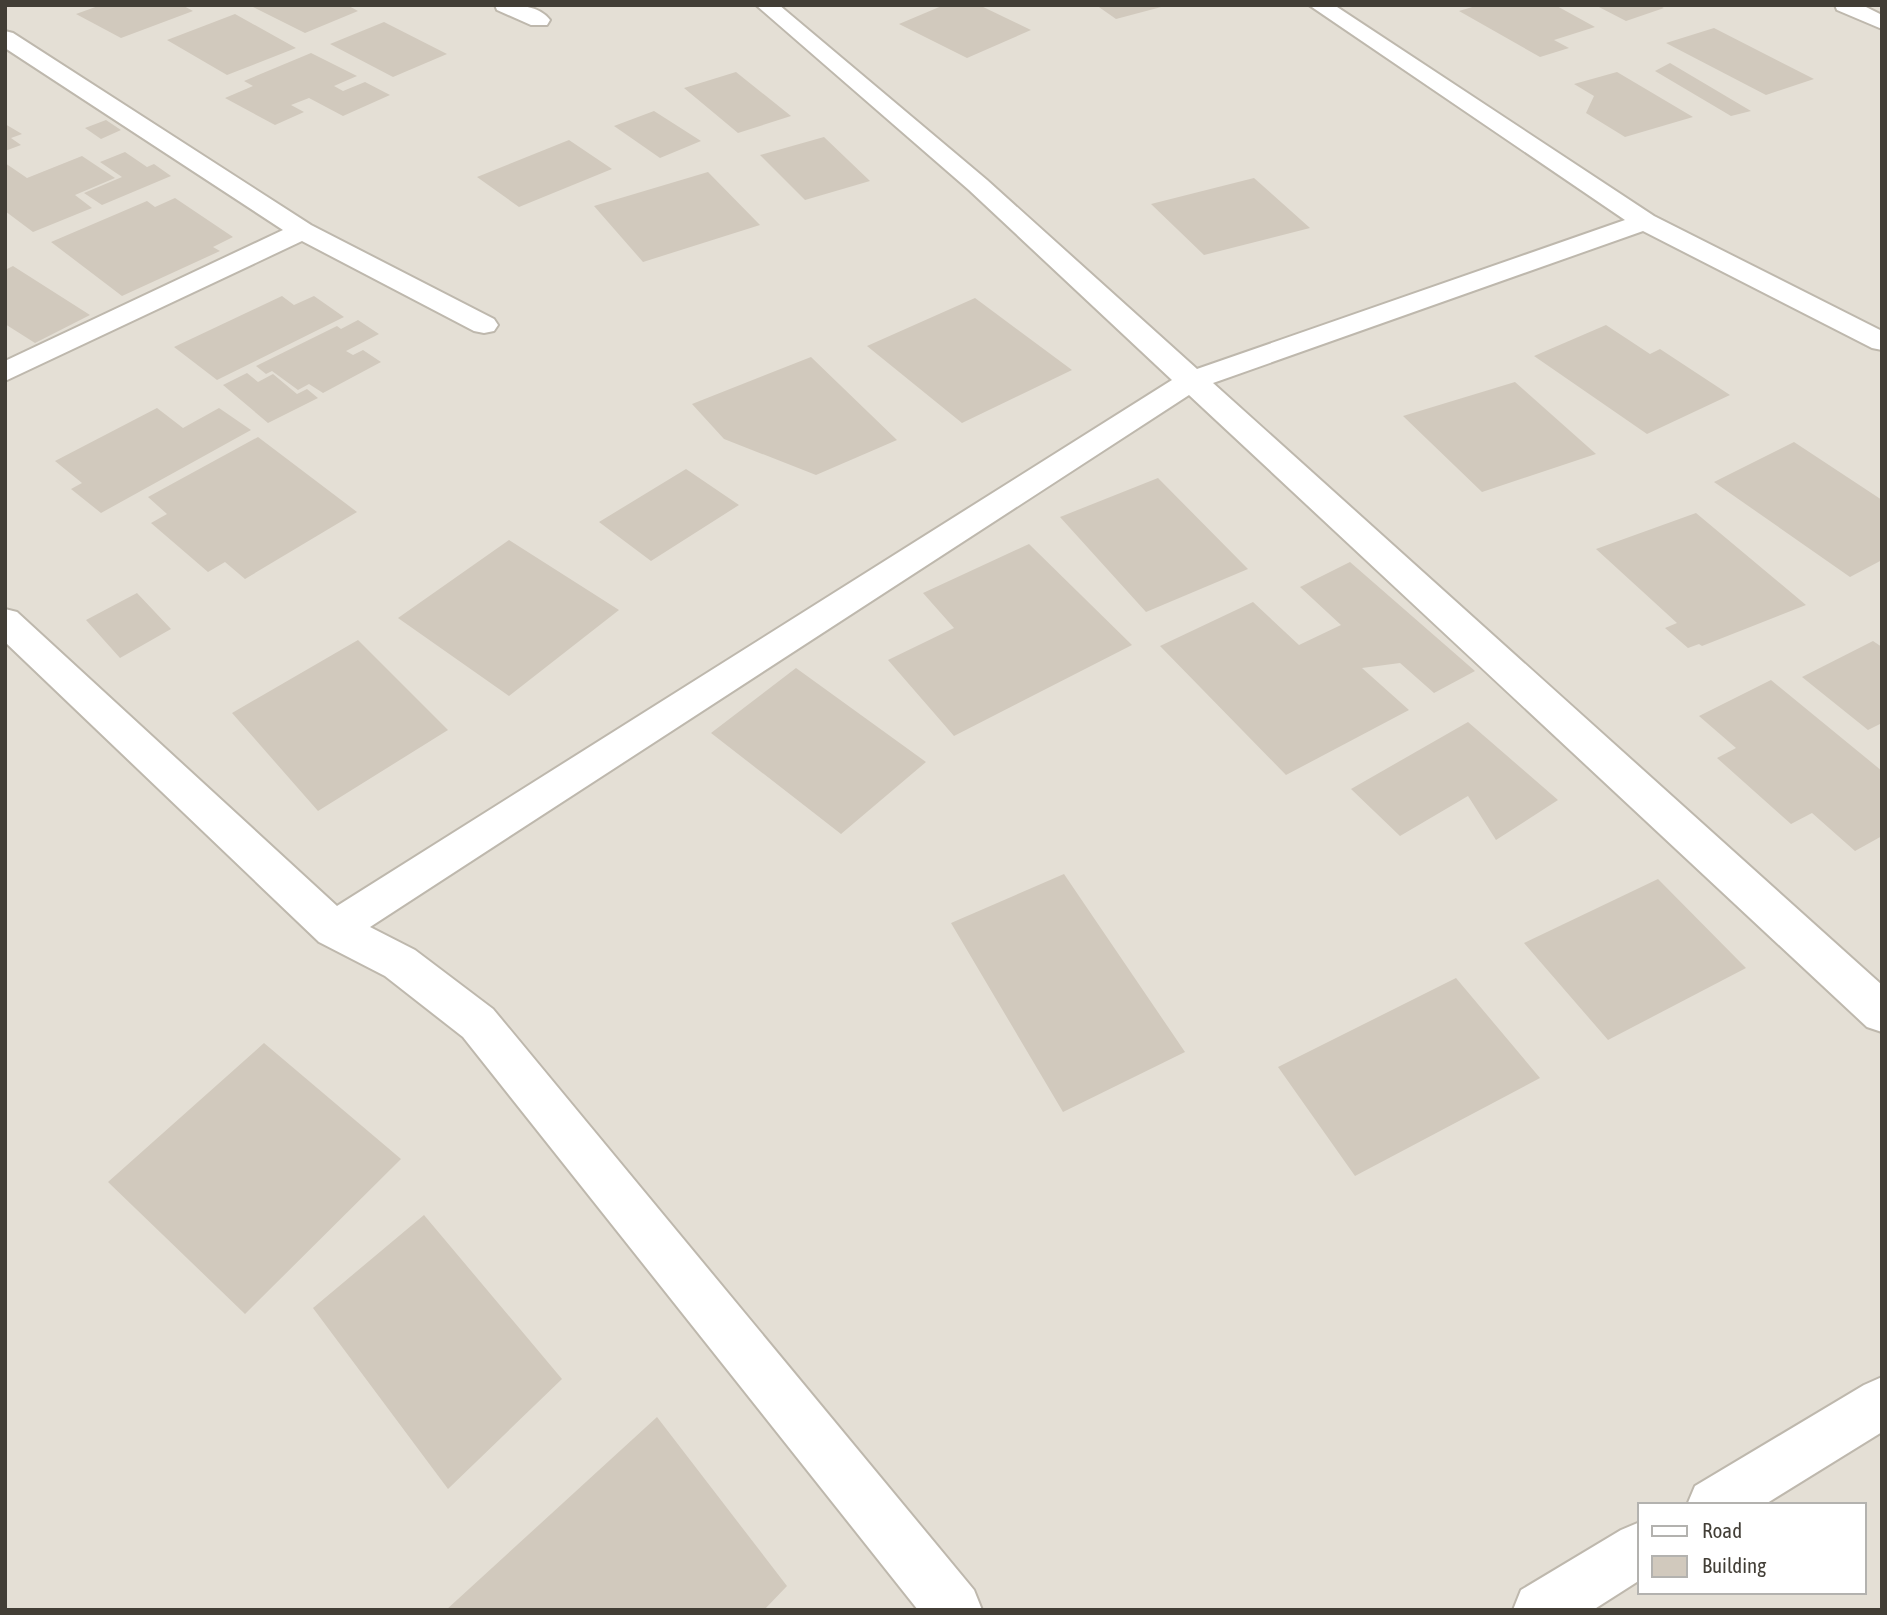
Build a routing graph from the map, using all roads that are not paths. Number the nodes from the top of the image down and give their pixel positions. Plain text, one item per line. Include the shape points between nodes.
1 (505, 5) edge
2 (766, 5) edge
3 (1319, 5) edge
4 (1845, 5) edge
5 (539, 20) dead end
6 (1882, 23) edge
7 (5, 38) edge
8 (1645, 222) junction
9 (302, 231) junction
10 (484, 325) dead end
11 (1882, 342) edge
12 (5, 372) edge
13 (1191, 381) junction
14 (5, 621) edge
15 (334, 929) junction
16 (1882, 1013) edge
17 (1882, 1403) edge
18 (1717, 1503) edge
19 (1638, 1550) edge
20 (954, 1610) edge
21 (1541, 1610) edge

1 - 5 street
2 - 13 street via 978,185
3 - 8 street
4 - 6 street
7 - 9 street
8 - 11 street
8 - 13 street
9 - 10 street
9 - 12 street
13 - 15 street
13 - 16 street
14 - 15 street
15 - 20 street via 400,963 478,1023
17 - 18 street
19 - 21 street

